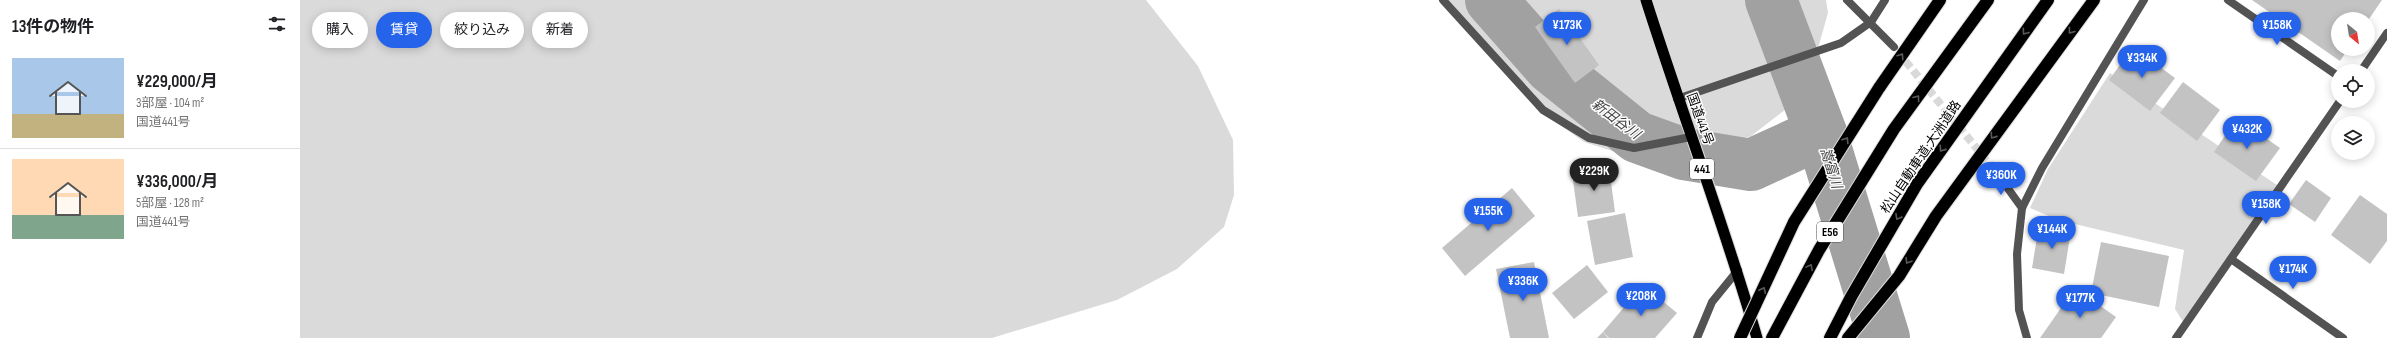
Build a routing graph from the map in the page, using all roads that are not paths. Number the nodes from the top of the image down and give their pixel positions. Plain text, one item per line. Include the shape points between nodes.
1 (1443, 0) edge
2 (1646, 0) edge
3 (1847, 0) edge
4 (1885, 0) edge
5 (1940, 0) edge
6 (1988, 0) edge
7 (2048, 0) edge
8 (2094, 0) edge
9 (2144, 0) edge
10 (2228, 0) edge
11 (1870, 22) junction
12 (2387, 33) edge
13 (1894, 47) tunnel mouth
14 (2366, 64) edge
15 (2331, 71) edge
16 (1678, 99) junction
17 (2335, 108) edge
18 (1691, 137) junction
19 (1996, 172) tunnel mouth
20 (2022, 208) junction
21 (2231, 259) junction
22 (1738, 270) junction
23 (1697, 338) edge
24 (1740, 338) edge
25 (1757, 338) edge
26 (1772, 338) edge
27 (1830, 338) edge
28 (1848, 338) edge
29 (2027, 338) edge
30 (2176, 338) edge
31 (2343, 338) edge

1 - 18 street via 1543,110 1589,138 1634,148
2 - 16 highway, 国道441号 / 441
3 - 11 street
4 - 11 street
24 -> 5 highway, bridge via 1794,222 1879,88
26 -> 6 highway, E56 via 1819,250 1894,129
7 -> 27 highway, 松山自動車道;大洲道路 via 1917,184 1850,297
8 -> 28 highway via 1936,216 1898,276
9 - 20 street via 2042,168
10 - 15 street
11 - 13 street
11 - 16 street via 1841,43 1722,86
12 - 14 street
16 - 18 highway, 国道441号 / 441
17 - 21 street
18 - 22 highway, 国道441号 / 441
19 - 20 street
20 - 29 street via 2017,254 2019,310
21 - 30 street
21 - 31 street
22 - 23 street via 1712,302
22 - 25 highway, 国道441号 / 441

